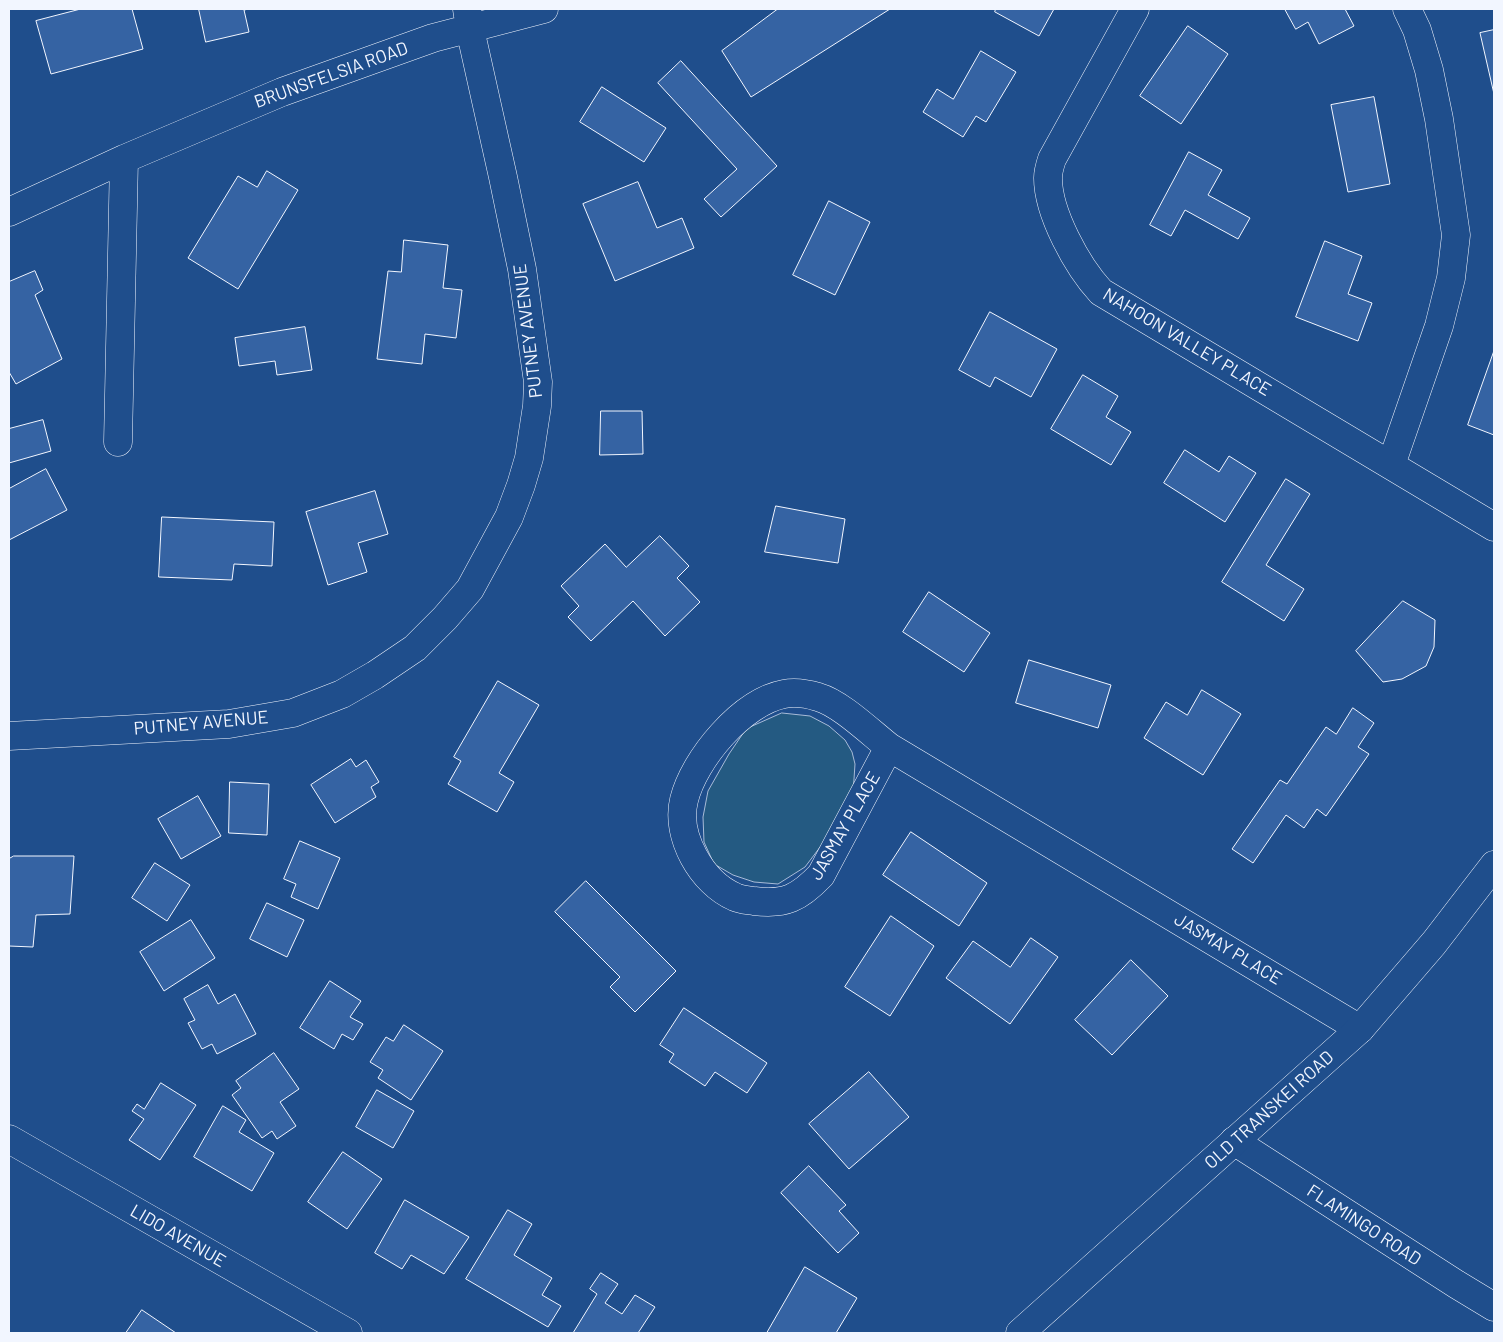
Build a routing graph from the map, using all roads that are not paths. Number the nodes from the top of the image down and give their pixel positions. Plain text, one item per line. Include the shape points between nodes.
1 (544, 9) edge
2 (1135, 9) edge
3 (1408, 9) edge
4 (468, 19) edge
5 (124, 159) junction
6 (9, 212) edge
7 (118, 442) dead end
8 (1391, 465) junction
9 (1494, 527) edge
10 (9, 736) edge
11 (889, 747) junction
12 (1494, 865) edge
13 (1360, 1029) junction
14 (9, 1139) edge
15 (1234, 1141) junction
16 (1494, 1307) edge
17 (348, 1333) edge
18 (1020, 1333) edge

1 - 4 street, BRUNSFELSIA ROAD
2 - 8 street, NAHOON VALLEY PLACE via 1052,159 1048,175 1049,192 1071,248 1101,292
3 - 8 street via 1429,70 1456,235 1451,278 1439,326
4 - 5 street, BRUNSFELSIA ROAD via 433,38 282,92
4 - 10 street, PUTNEY AVENUE via 522,269 538,382 529,458 521,485 509,517 470,588 415,648 342,694 293,713 229,724
5 - 6 street, BRUNSFELSIA ROAD
5 - 7 street
8 - 9 street, NAHOON VALLEY PLACE
11 - 11 street, JASMAY PLACE via 844,711 819,697 786,693 768,698 748,710 723,733 703,760 684,801 685,835 700,868 711,881 736,898 768,902 797,897 821,875
11 - 13 street, JASMAY PLACE
12 - 13 street, OLD TRANSKEI ROAD via 1434,943
13 - 15 street, OLD TRANSKEI ROAD
14 - 17 street, LIDO AVENUE
15 - 16 street, FLAMINGO ROAD
15 - 18 street, OLD TRANSKEI ROAD

